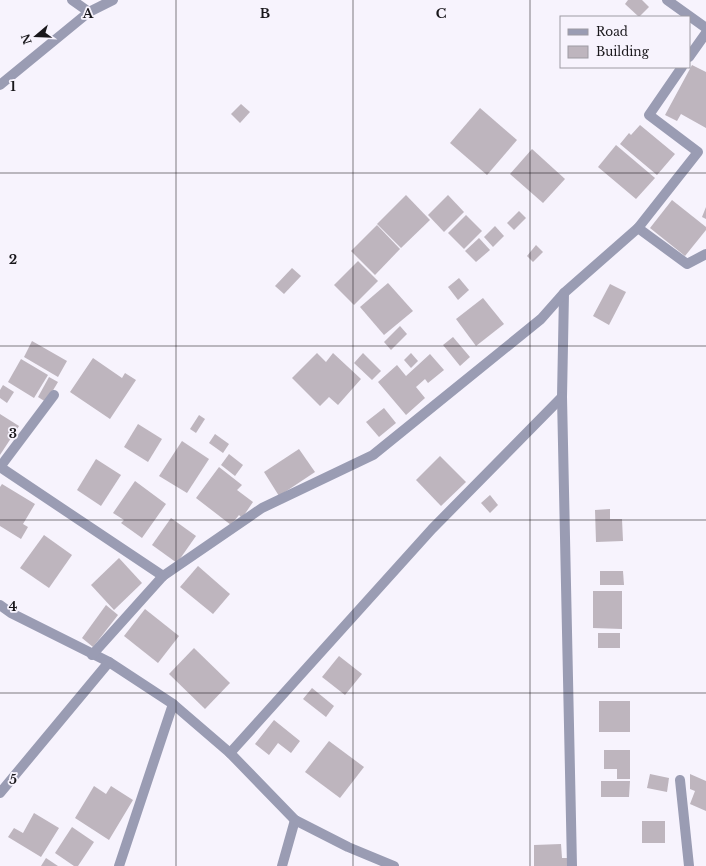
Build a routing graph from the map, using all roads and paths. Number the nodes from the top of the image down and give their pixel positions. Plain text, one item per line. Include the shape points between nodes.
1 (72, 0) edge
2 (113, 0) edge
3 (666, 0) edge
4 (89, 12) junction
5 (689, 16) edge
6 (690, 17) edge
7 (706, 28) edge
8 (706, 33) edge
9 (690, 56) edge
10 (681, 68) edge
11 (0, 85) edge
12 (638, 228) junction
13 (706, 254) edge
14 (564, 293) junction
15 (54, 395) dead end
16 (562, 398) junction
17 (0, 467) edge
18 (163, 576) junction
19 (0, 605) edge
20 (92, 654) junction
21 (109, 662) junction
22 (174, 704) junction
23 (230, 753) junction
24 (680, 780) dead end
25 (0, 793) edge
26 (295, 820) junction
27 (119, 866) edge
28 (282, 866) edge
29 (394, 866) edge
30 (572, 866) edge
31 (689, 866) edge

1 - 4 street
2 - 4 street
3 - 5 street
4 - 11 street
6 - 7 street
8 - 9 street
10 - 12 street via 649,115 698,152
12 - 13 street via 686,264
12 - 14 street
14 - 16 street
14 - 18 street via 541,318 373,455 262,508
15 - 17 street
16 - 23 street via 432,530
16 - 30 street
17 - 18 street
18 - 20 street
19 - 20 street via 11,614
20 - 21 street
21 - 22 street
21 - 25 street
22 - 23 street
22 - 27 street
23 - 26 street
24 - 31 street
26 - 28 street
26 - 29 street via 348,847

